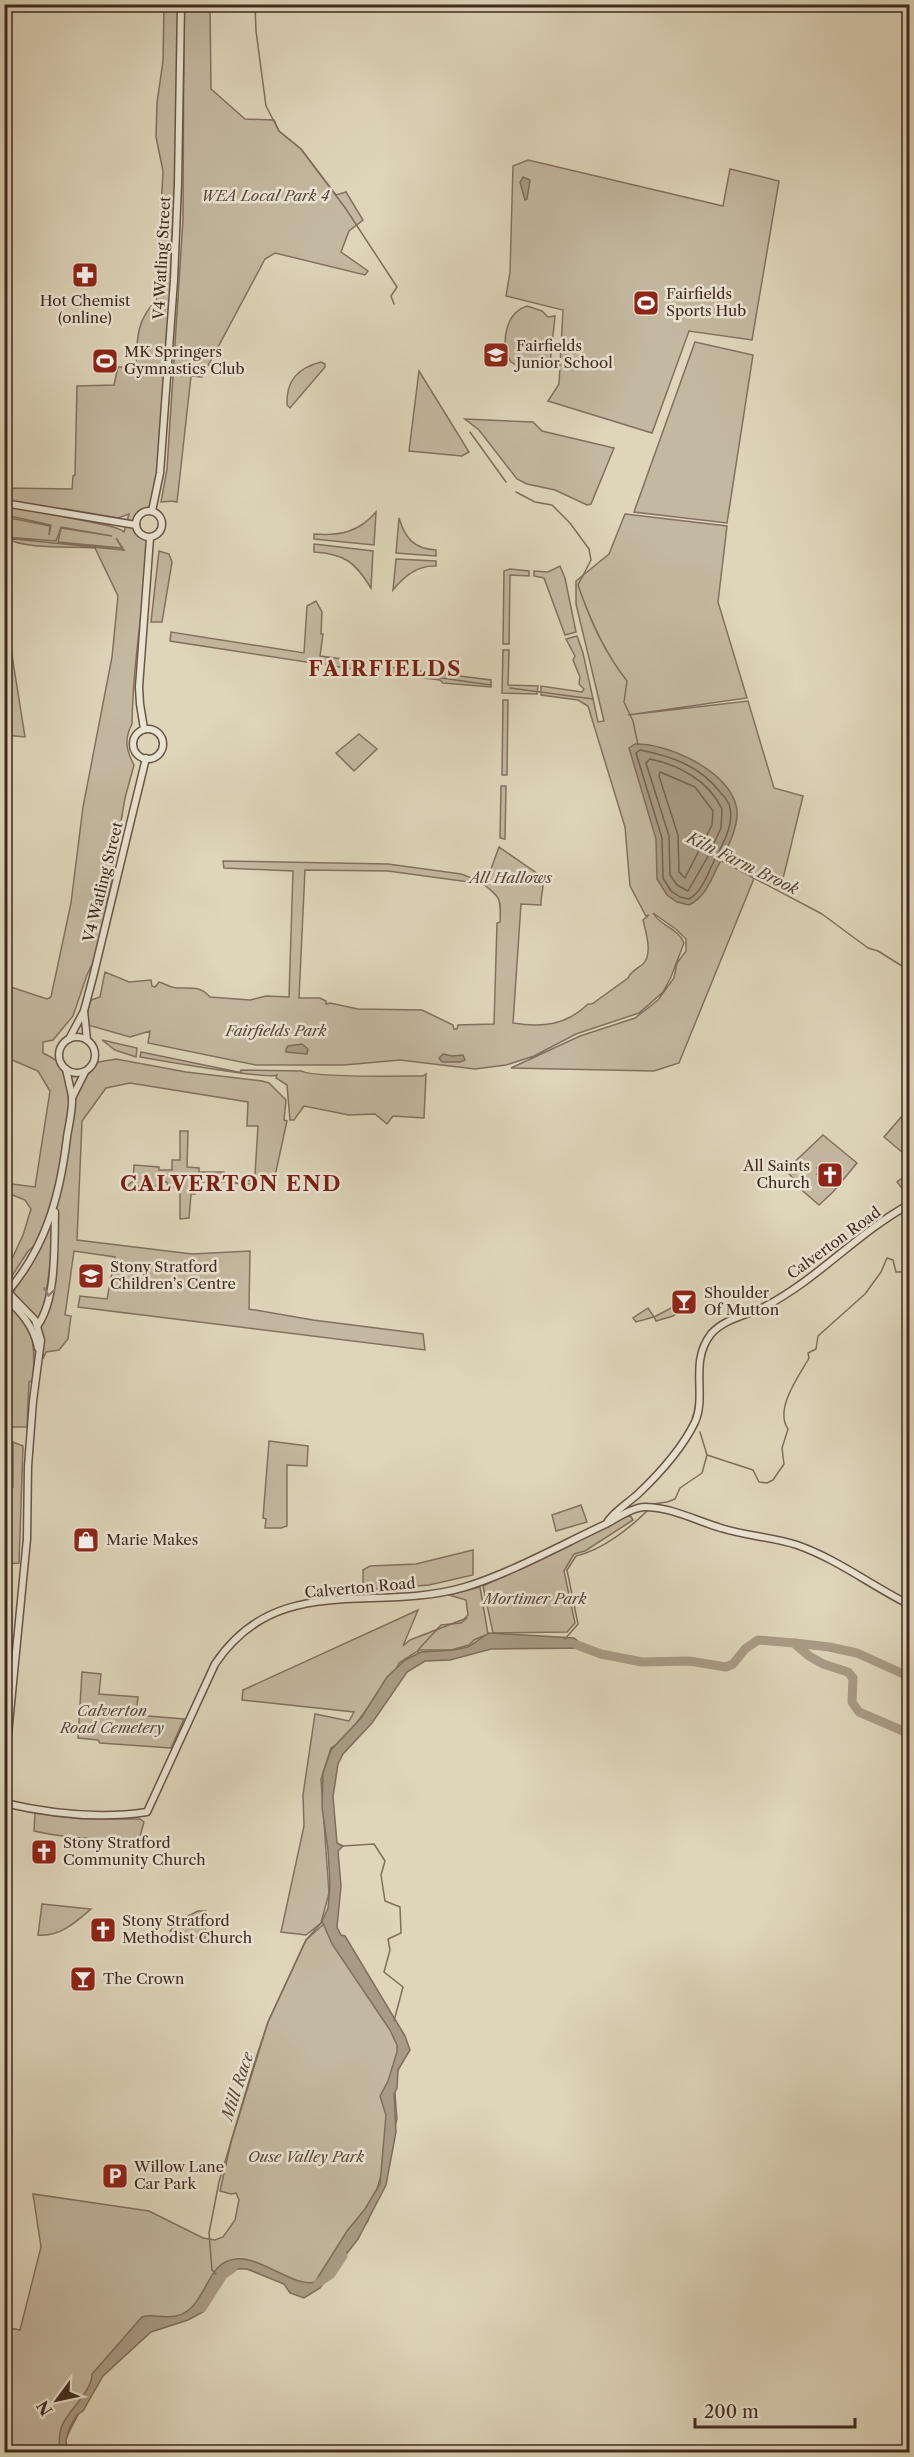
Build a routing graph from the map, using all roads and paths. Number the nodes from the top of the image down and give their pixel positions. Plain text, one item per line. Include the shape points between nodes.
1 (181, 4) edge
2 (4, 503) edge
3 (152, 511) junction
4 (136, 525) junction
5 (150, 538) junction
6 (144, 729) junction
7 (146, 759) junction
8 (84, 1011) junction
9 (69, 1039) junction
10 (87, 1040) junction
11 (66, 1069) junction
12 (85, 1071) junction
13 (72, 1098) junction
14 (909, 1204) edge
15 (56, 1205) junction
16 (6, 1295) edge
17 (38, 1325) junction
18 (38, 1352) junction
19 (605, 1524) junction
20 (909, 1605) edge
21 (4, 1775) edge
22 (4, 1803) edge

1 - 3 street, V4 Watling Street via 174,280 160,473
2 - 4 street
3 - 4 street via 141,514
3 - 5 street via 163,525 160,533
4 - 5 street via 140,534
5 - 6 street via 139,687
6 - 7 street via 133,744 137,754
6 - 7 street via 159,734 163,743 159,753
7 - 8 street, V4 Watling Street
8 - 9 street, V4 Watling Street
8 - 10 street, V4 Watling Street
9 - 10 street
9 - 11 street via 59,1054
10 - 12 street via 95,1056
11 - 12 street via 75,1073
11 - 13 street
12 - 13 street
13 - 15 street
14 - 19 street, Calverton Road via 796,1286 713,1332 700,1360 696,1419 674,1454
15 - 16 street via 37,1252
15 -> 17 street via 46,1310
16 - 17 street
16 - 18 street via 28,1324
17 - 18 street
18 - 21 street via 28,1466 27,1539
19 - 20 street, Calverton Road via 636,1509 678,1513 721,1528 797,1545
19 - 22 street, Calverton Road via 465,1587 423,1595 308,1602 259,1620 227,1647 215,1664 147,1812 93,1815

